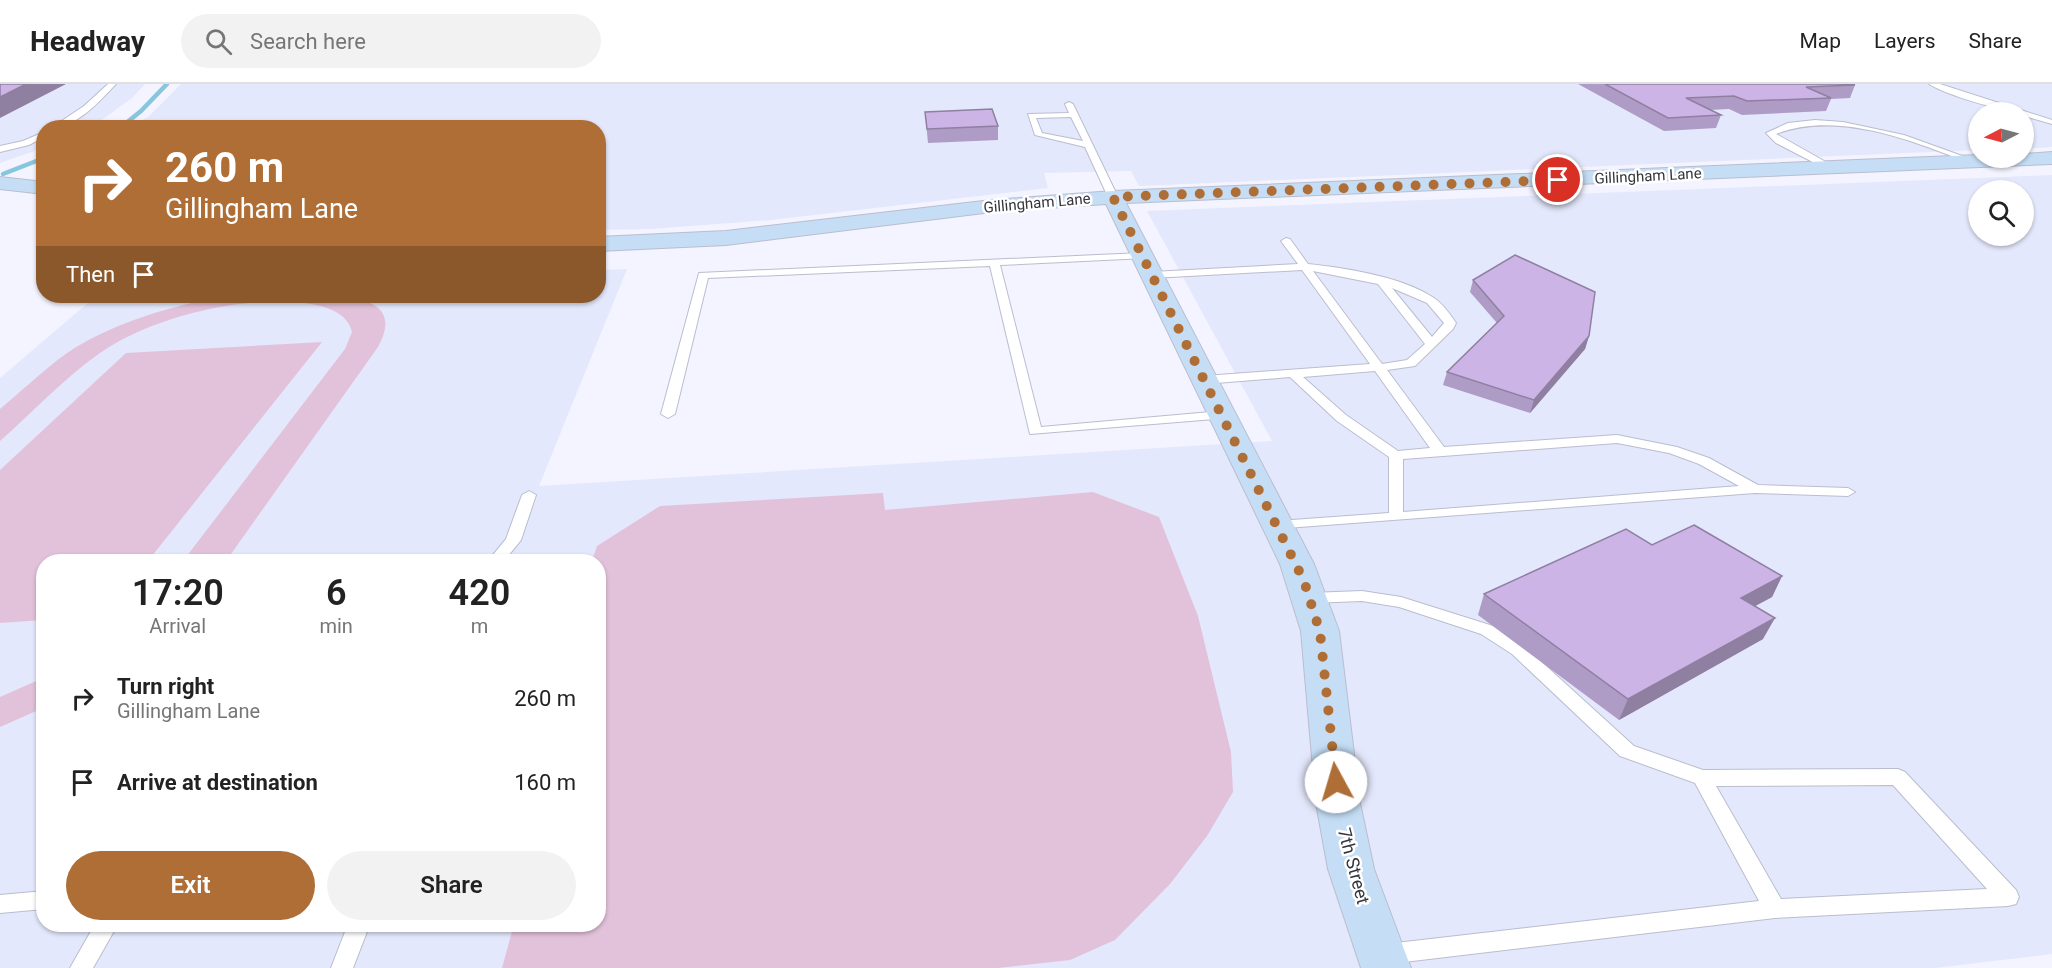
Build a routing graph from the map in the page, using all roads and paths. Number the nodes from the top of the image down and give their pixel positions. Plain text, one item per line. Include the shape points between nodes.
1 (112, 84) edge
2 (1933, 84) edge
3 (1985, 102) edge
4 (1069, 104) dead end
5 (2052, 113) edge
6 (2034, 114) edge
7 (1074, 115) junction
8 (2034, 115) edge
9 (68, 120) edge
10 (2052, 122) edge
11 (36, 138) edge
12 (1088, 144) junction
13 (0, 149) edge
14 (2052, 158) edge
15 (1968, 159) edge
16 (2034, 159) edge
17 (1968, 162) edge
18 (1830, 168) junction
19 (0, 183) edge
20 (36, 187) edge
21 (1113, 197) junction
22 (1286, 240) dead end
23 (606, 244) edge
24 (994, 262) junction
25 (1147, 265) junction
26 (1305, 267) junction
27 (1383, 284) junction
28 (1431, 344) junction
29 (1378, 368) junction
30 (1293, 374) junction
31 (1204, 380) junction
32 (668, 414) dead end
33 (1222, 415) junction
34 (1440, 452) junction
35 (1395, 455) junction
36 (1755, 489) junction
37 (1848, 492) dead end
38 (529, 495) dead end
39 (1396, 517) junction
40 (1278, 526) junction
41 (502, 554) edge
42 (1310, 598) junction
43 (1702, 778) junction
44 (36, 901) edge
45 (0, 904) edge
46 (1775, 909) junction
47 (102, 932) edge
48 (356, 932) edge
49 (1384, 961) edge
50 (81, 968) edge
51 (342, 968) edge

1 - 9 lane
2 - 3 lane
4 - 7 lane
5 - 6 lane
7 - 12 lane
7 - 12 lane via 1031,116 1039,135
8 - 10 lane
11 - 13 lane
12 - 21 lane
14 - 16 street, Gillingham Lane
15 - 18 lane via 1926,143 1867,128 1820,123 1788,126 1770,133
17 - 18 street, Gillingham Lane
18 - 21 street, Gillingham Lane
19 - 20 street
21 - 23 street, Gillingham Lane via 992,206 726,238
21 - 25 street, 7th Street
22 - 26 lane
24 - 25 lane
24 - 32 lane via 703,275
24 - 33 lane via 1035,431
25 - 26 lane
25 - 31 street, 7th Street
26 - 27 lane
26 - 29 lane
27 - 28 lane
27 - 28 lane via 1412,291 1435,304 1450,323
28 - 29 lane via 1411,363
29 - 30 lane
29 - 34 lane
30 - 31 lane
30 - 35 lane via 1332,413
31 - 33 street, 7th Street
33 - 40 street, 7th Street
34 - 35 lane
34 - 36 lane via 1617,439 1704,461
35 - 39 lane
36 - 37 lane
36 - 39 lane
38 - 41 lane via 513,540
39 - 40 lane
40 - 42 street, 7th Street
42 - 43 lane via 1362,596 1401,602 1487,630 1518,650 1627,751
42 - 49 street, 7th Street via 1320,632 1338,803 1350,869
43 - 46 lane
43 - 46 lane via 1898,777 2008,897
44 - 45 lane
46 - 49 lane
47 - 50 lane
48 - 51 lane

